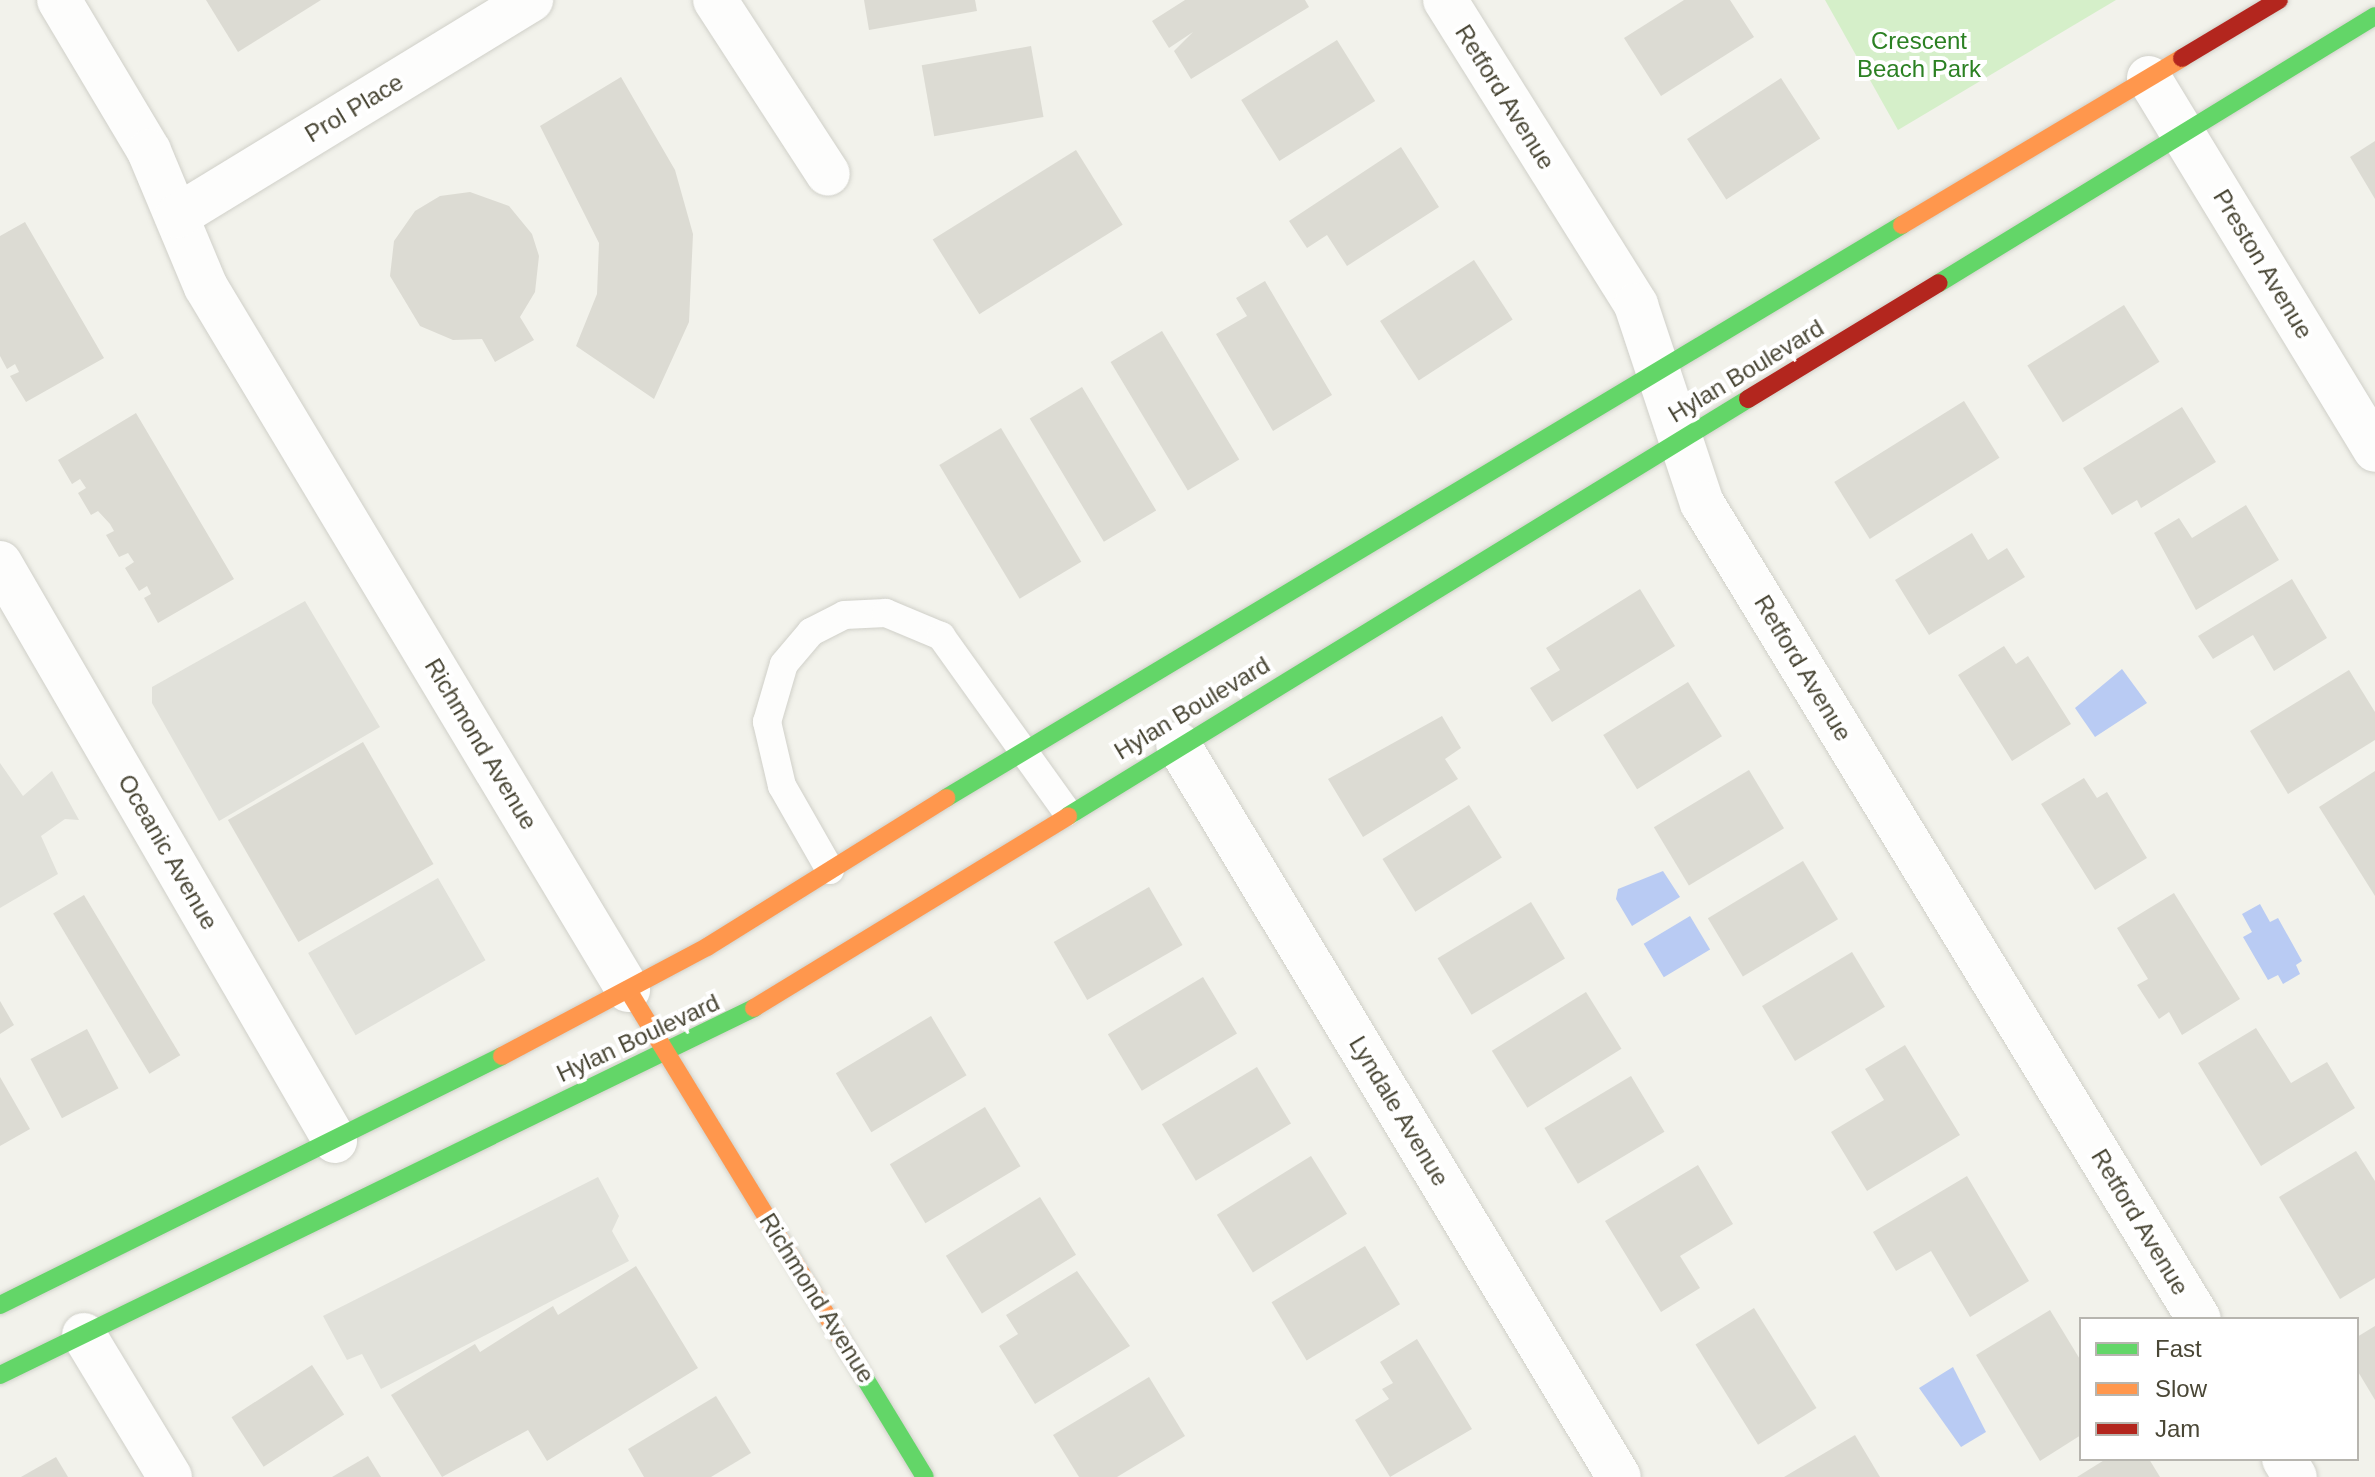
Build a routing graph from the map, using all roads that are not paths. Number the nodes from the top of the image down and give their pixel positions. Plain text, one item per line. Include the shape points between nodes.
1 (59, 0) edge
2 (531, 0) edge
3 (715, 0) edge
4 (1445, 0) edge
5 (2279, 0) edge
6 (2375, 16) edge
7 (2149, 78) junction
8 (2184, 132) junction
9 (828, 174) dead end
10 (177, 216) junction
11 (1661, 374) junction
12 (1682, 439) junction
13 (2375, 450) edge
14 (0, 563) edge
15 (1178, 744) junction
16 (1024, 749) junction
17 (1067, 812) junction
18 (830, 870) junction
19 (628, 990) junction
20 (665, 1051) junction
21 (335, 1141) junction
22 (0, 1305) edge
23 (2198, 1317) edge
24 (84, 1335) junction
25 (0, 1375) edge
26 (170, 1477) edge
27 (925, 1477) edge
28 (1619, 1477) edge

1 - 10 street, Richmond Avenue via 149,151
2 - 10 street, Prol Place
3 - 9 street
4 - 11 street, Retford Avenue via 1636,305
5 - 7 main road, Hylan Boulevard
6 - 8 main road, Hylan Boulevard
7 - 8 street, Preston Avenue
7 - 11 main road, Hylan Boulevard
8 - 12 main road, Hylan Boulevard
8 - 13 street, Preston Avenue
10 - 19 street, Richmond Avenue via 206,287
11 - 12 street, Retford Avenue
11 - 16 main road, Hylan Boulevard
12 - 15 main road, Hylan Boulevard
12 - 23 street, Retford Avenue via 1702,503
14 - 21 street, Oceanic Avenue
15 - 17 main road, Hylan Boulevard
15 - 28 street, Lyndale Avenue
16 - 17 lane
16 - 18 main road, Hylan Boulevard
16 - 18 lane via 953,648 925,627 864,612 811,632 775,681 769,744 782,786
17 - 20 main road, Hylan Boulevard via 746,1013
18 - 19 main road, Hylan Boulevard
19 - 20 main road, Richmond Avenue
19 - 21 main road, Hylan Boulevard
20 - 24 main road, Hylan Boulevard
20 - 27 main road, Richmond Avenue
21 - 22 main road, Hylan Boulevard
24 - 25 main road, Hylan Boulevard
24 - 26 street

